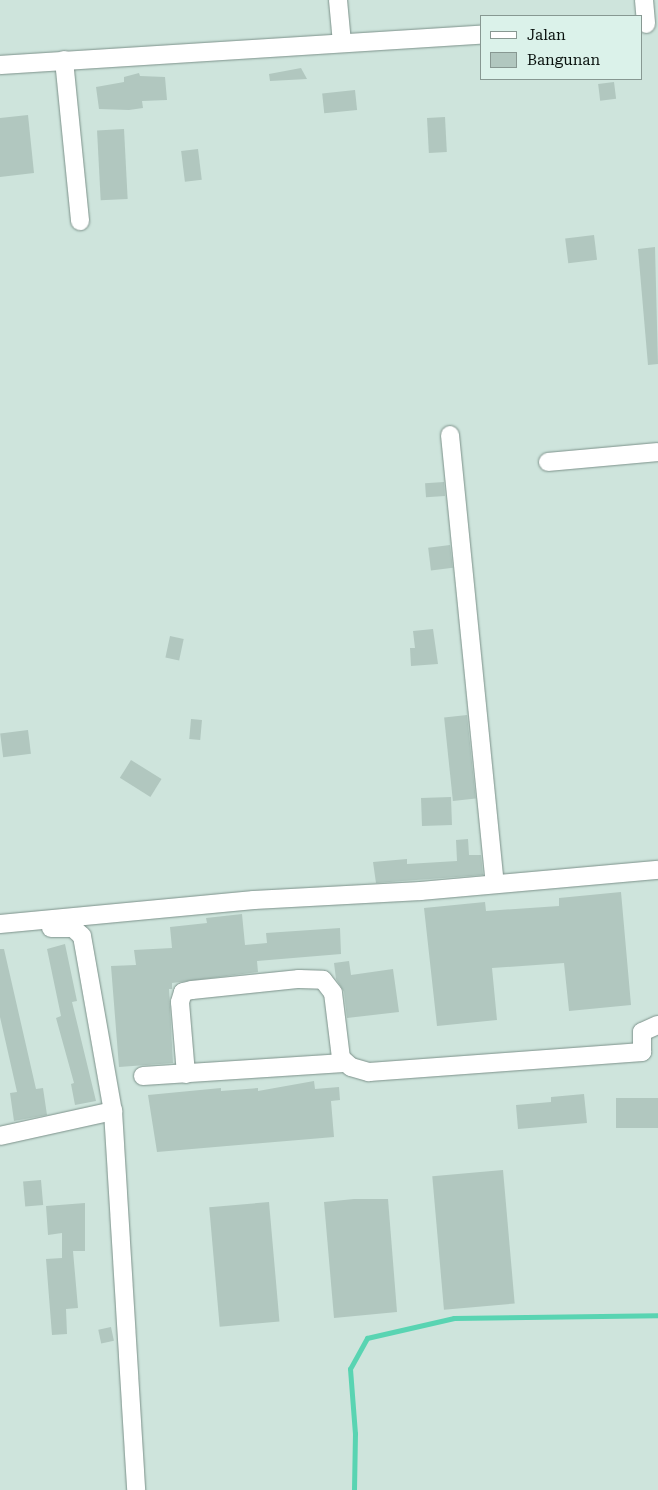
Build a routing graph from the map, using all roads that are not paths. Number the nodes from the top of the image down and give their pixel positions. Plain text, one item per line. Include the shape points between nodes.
1 (338, 0) edge
2 (644, 0) edge
3 (649, 24) edge
4 (480, 35) edge
5 (342, 43) junction
6 (64, 60) junction
7 (0, 65) edge
8 (80, 221) dead end
9 (450, 435) dead end
10 (658, 452) edge
11 (548, 462) dead end
12 (658, 870) edge
13 (495, 884) junction
14 (0, 924) edge
15 (0, 933) edge
16 (658, 1025) edge
17 (650, 1052) edge
18 (344, 1063) junction
19 (186, 1074) junction
20 (143, 1076) dead end
21 (113, 1110) junction
22 (0, 1132) edge
23 (136, 1490) edge

1 - 5 street
2 - 3 street
4 - 5 street
5 - 6 street
6 - 7 street
6 - 8 street
9 - 13 street
10 - 11 street
12 - 13 street
13 - 14 street via 254,900
15 - 21 street via 64,927 78,930 85,948
16 - 17 street via 642,1032
17 - 18 street via 369,1072
18 - 19 street
18 - 19 street via 339,1052 331,989 317,978 299,979 183,992 180,1002
19 - 20 street
21 - 22 street
21 - 23 street

